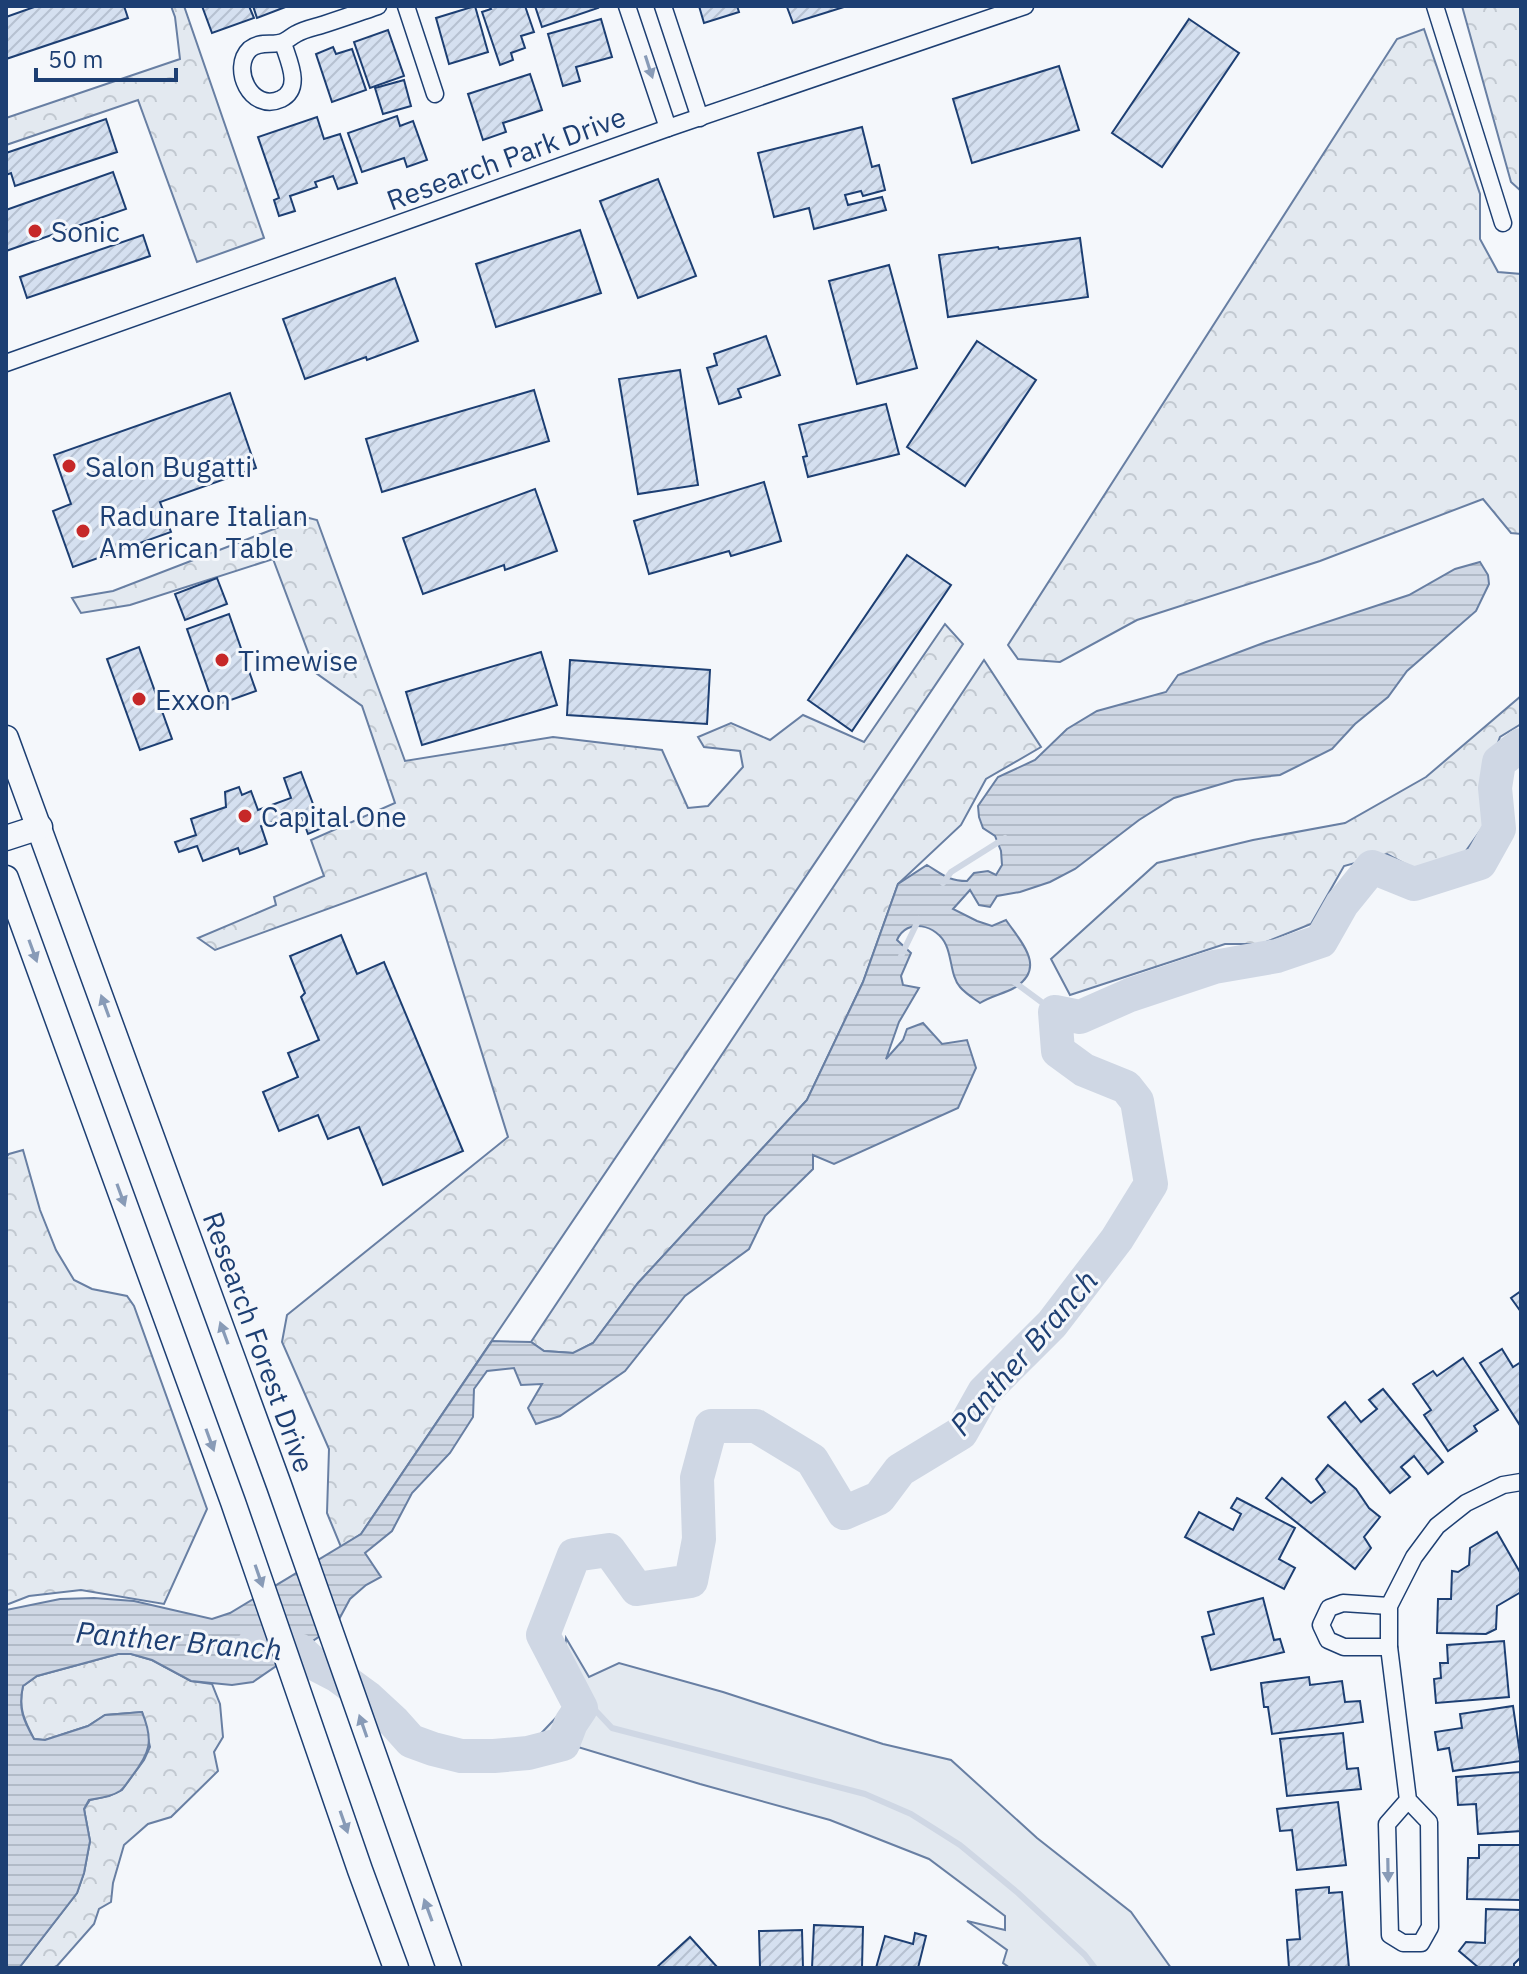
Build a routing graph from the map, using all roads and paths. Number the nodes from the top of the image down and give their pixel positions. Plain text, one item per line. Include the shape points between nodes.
1 (378, 6) edge
2 (406, 6) edge
3 (627, 6) edge
4 (663, 6) edge
5 (1025, 6) edge
6 (1435, 6) edge
7 (283, 43) dead end
8 (435, 94) dead end
9 (700, 118) junction
10 (668, 128) junction
11 (1503, 223) dead end
12 (6, 363) edge
13 (6, 738) edge
14 (17, 799) edge
15 (40, 827) junction
16 (6, 838) edge
17 (6, 878) edge
18 (1521, 1482) edge
19 (1389, 1606) junction
20 (1389, 1647) junction
21 (1408, 1800) junction
22 (396, 1968) edge
23 (449, 1968) edge

1 - 7 street via 297,33
2 - 8 street
3 -> 10 street
4 - 9 street
5 - 9 street, Research Park Drive
6 - 11 street
9 - 10 street, Research Park Drive
10 - 12 street, Research Park Drive
13 - 14 main road, Research Forest Drive
14 - 15 main road, Research Forest Drive
15 - 16 main road
23 -> 15 main road, Research Forest Drive
17 -> 22 main road
18 - 19 street via 1466,1503 1437,1526
19 - 20 street
19 - 20 street via 1343,1603 1329,1608 1321,1625 1328,1640 1344,1647
20 - 21 street
21 -> 21 street via 1387,1824 1390,1935 1403,1943 1421,1943 1430,1927 1429,1822

